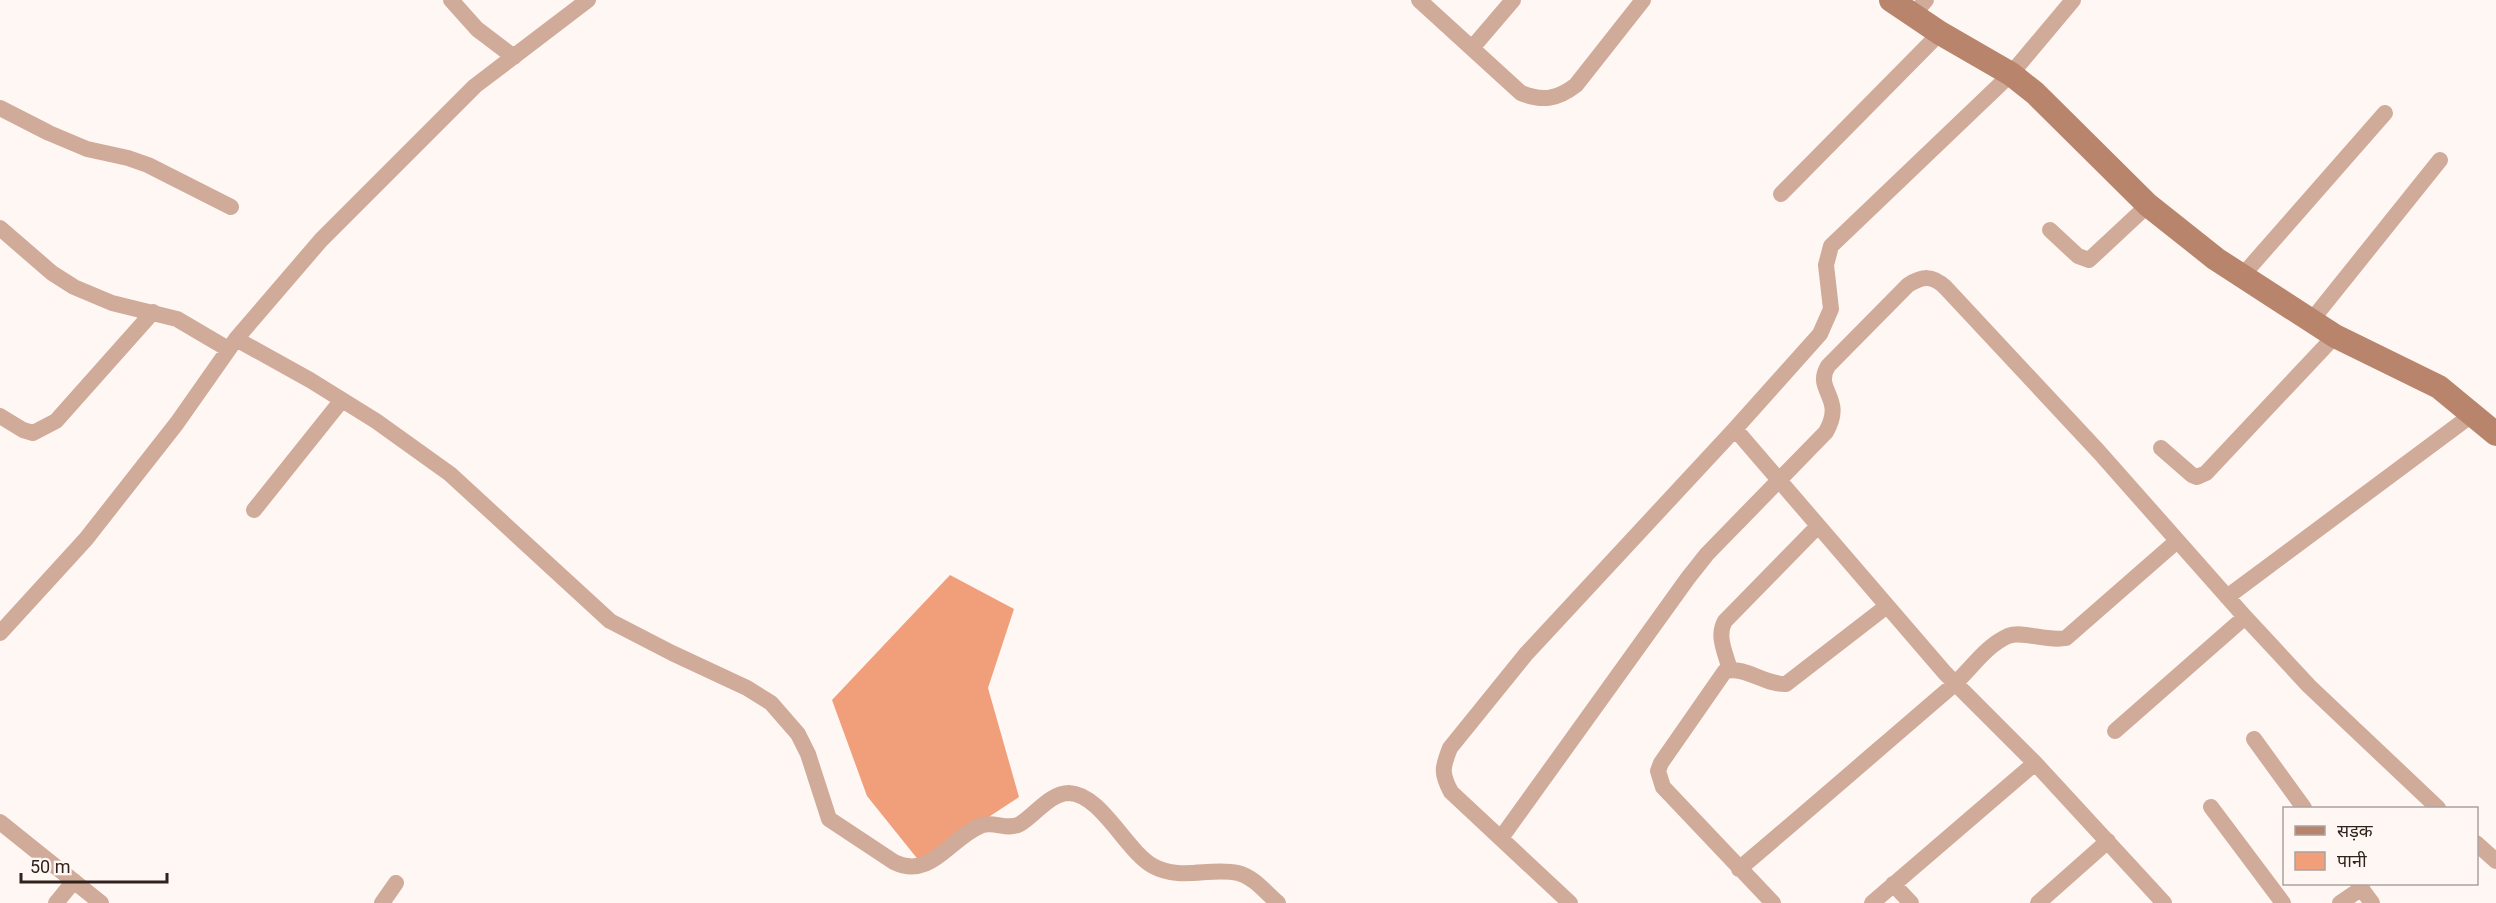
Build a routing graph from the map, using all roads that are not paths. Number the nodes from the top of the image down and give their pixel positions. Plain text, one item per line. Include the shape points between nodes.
1 (451, 0) edge
2 (588, 0) edge
3 (1419, 0) edge
4 (1513, 0) edge
5 (1643, 0) edge
6 (1891, 0) edge
7 (2073, 0) edge
8 (1919, 7) edge
9 (1940, 33) junction
10 (1472, 48) junction
11 (514, 57) junction
12 (2011, 74) junction
13 (0, 108) edge
14 (2385, 113) dead end
15 (2440, 160) dead end
16 (1781, 194) dead end
17 (2148, 206) junction
18 (231, 207) dead end
19 (0, 228) edge
20 (2050, 230) dead end
21 (2242, 276) junction
22 (153, 312) junction
23 (2311, 321) junction
24 (2335, 336) junction
25 (232, 344) junction
26 (342, 400) junction
27 (2473, 414) junction
28 (0, 416) edge
29 (1735, 429) junction
30 (2496, 434) edge
31 (2161, 448) dead end
32 (1778, 479) junction
33 (254, 510) dead end
34 (1818, 526) junction
35 (2177, 541) junction
36 (2227, 597) junction
37 (1887, 606) junction
38 (2245, 618) junction
39 (0, 633) edge
40 (1730, 670) junction
41 (1955, 684) junction
42 (2115, 731) dead end
43 (2254, 739) dead end
44 (2035, 763) junction
45 (2211, 807) dead end
46 (2303, 807) edge
47 (2437, 807) edge
48 (0, 822) edge
49 (1501, 838) junction
50 (2108, 841) junction
51 (2478, 845) edge
52 (2496, 861) edge
53 (1739, 869) junction
54 (74, 881) junction
55 (396, 883) dead end
56 (1893, 884) junction
57 (2360, 886) edge
58 (56, 903) edge
59 (101, 903) edge
60 (382, 903) edge
61 (1278, 903) edge
62 (1570, 903) edge
63 (1773, 903) edge
64 (1872, 903) edge
65 (1911, 903) edge
66 (2038, 903) edge
67 (2164, 903) edge
68 (2283, 903) edge
69 (2340, 903) edge
70 (2372, 903) edge

1 - 11 street via 483,34
2 - 11 street
3 - 10 street
4 - 10 street
5 - 10 street via 1576,85 1548,99 1521,93
6 - 8 street
7 - 12 street
8 - 9 street
9 - 12 street
9 - 16 street
11 - 25 street via 475,86 321,240
12 - 17 street via 2056,113
12 - 29 street via 1831,246 1826,265 1831,309 1827,321 1820,334
13 - 18 street via 87,149 148,165
14 - 21 street
15 - 23 street
17 - 20 street via 2089,260 2078,256
17 - 21 street
19 - 22 street via 74,287 112,303
21 - 23 street
22 - 25 street
22 - 28 street via 56,421 33,433
23 - 24 street
24 - 27 street via 2425,378
24 - 31 street via 2206,473 2192,475
25 - 26 street
25 - 39 street via 177,423 93,530
26 - 33 street
26 - 61 street via 450,474 610,621 771,703 798,734 808,754 829,819 894,862 921,867 983,824 1015,826 1056,795 1076,794 1094,805 1152,866 1184,874 1240,874
27 - 30 street
27 - 36 street
29 - 32 street
29 - 49 street via 1526,654 1450,748 1443,777 1451,792
32 - 34 street
32 - 35 street via 1831,423 1834,404 1824,383 1828,366 1908,285 1920,278 1930,278 1945,287
32 - 49 street via 1688,578
34 - 37 street
34 - 40 street via 1720,629
35 - 36 street
35 - 41 street via 2071,635 2055,640 2008,636
36 - 38 street
37 - 40 street via 1786,684 1776,685
37 - 41 street
38 - 42 street
38 - 47 street via 2309,686
40 - 53 street via 1720,675 1658,771 1663,787
41 - 44 street
41 - 53 street
43 - 46 street
44 - 50 street
44 - 56 street
45 - 68 street
48 - 54 street
49 - 62 street
50 - 66 street
50 - 67 street
51 - 52 street
53 - 63 street
54 - 58 street
54 - 59 street
55 - 60 street
56 - 64 street
56 - 65 street
57 - 69 street
57 - 70 street

